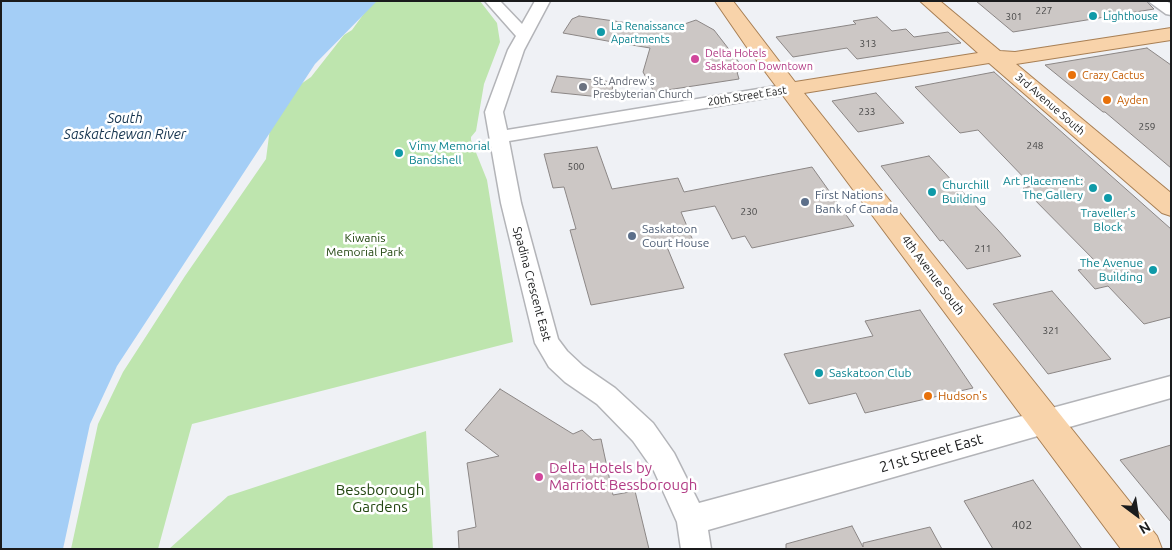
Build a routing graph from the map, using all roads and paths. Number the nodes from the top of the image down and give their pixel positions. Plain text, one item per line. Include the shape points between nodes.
1 (492, 1) edge
2 (543, 1) edge
3 (724, 1) edge
4 (929, 1) edge
5 (949, 1) edge
6 (1155, 1) edge
7 (1167, 1) edge
8 (1171, 4) edge
9 (1171, 11) edge
10 (1171, 23) edge
11 (1171, 34) edge
12 (524, 35) junction
13 (1004, 54) junction
14 (789, 89) junction
15 (500, 137) junction
16 (1171, 187) edge
17 (1171, 207) edge
18 (1171, 387) edge
19 (1046, 422) junction
20 (692, 520) junction
21 (696, 549) edge
22 (1144, 549) edge

1 - 12 street
2 - 12 street, Spadina Crescent East
3 - 14 main road, 4th Avenue South
4 - 13 main road, 3rd Avenue South
5 - 13 main road, 3rd Avenue South
6 - 9 street
7 - 8 street
10 - 13 main road, 20th Street East
11 - 13 main road, 20th Street East
12 - 15 street, Spadina Crescent East via 494,112
13 - 14 main road, 20th Street East
13 - 16 main road, 3rd Avenue South
13 - 17 main road, 3rd Avenue South
14 - 15 street, 20th Street East
14 - 19 main road, 4th Avenue South
15 - 20 street, Spadina Crescent East via 511,203 547,343 563,364 606,396 643,432 664,462
18 - 19 street, 21st Street East
19 - 20 street, 21st Street East
19 - 22 main road, 4th Avenue South
20 - 21 street, Spadina Crescent East

